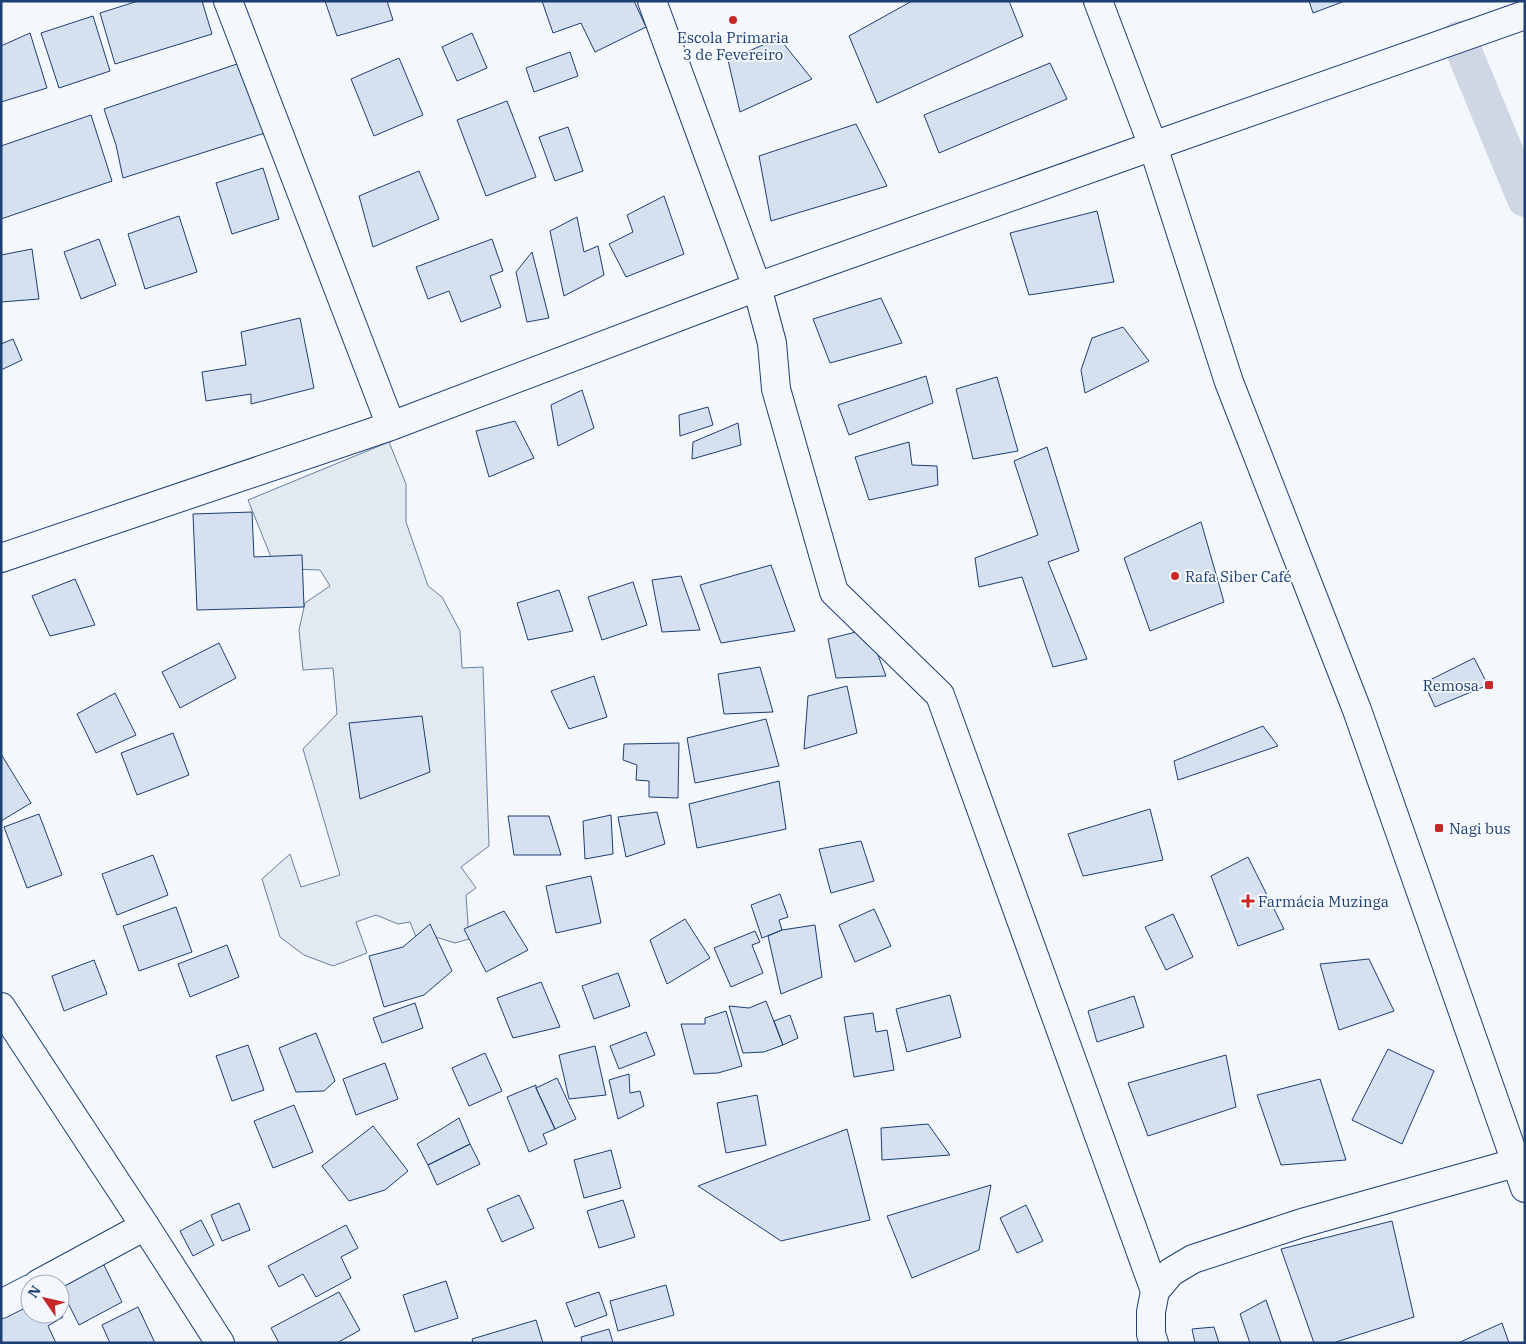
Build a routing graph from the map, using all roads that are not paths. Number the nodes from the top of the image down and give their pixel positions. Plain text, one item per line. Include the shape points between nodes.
1 (228, 1) edge
2 (652, 1) edge
3 (1098, 1) edge
4 (1525, 15) edge
5 (1153, 146) junction
6 (758, 288) junction
7 (391, 426) junction
8 (1, 558) edge
9 (1, 1008) edge
10 (1515, 1162) junction
11 (1525, 1188) edge
12 (145, 1226) junction
13 (56, 1274) edge
14 (1155, 1291) junction
15 (20, 1294) edge
16 (1, 1304) edge
17 (220, 1343) edge
18 (1154, 1343) edge

1 - 7 street
2 - 6 street
3 - 5 street
4 - 5 street
5 - 6 street
5 - 10 street via 1229,382 1357,710
6 - 7 street
6 - 14 street via 772,343 776,389 834,592 940,695
7 - 8 street
9 - 12 street
10 - 11 street
10 - 14 street via 1302,1223 1193,1259 1171,1272
12 - 13 street
12 - 17 street
14 - 18 street via 1151,1312
15 - 16 street

